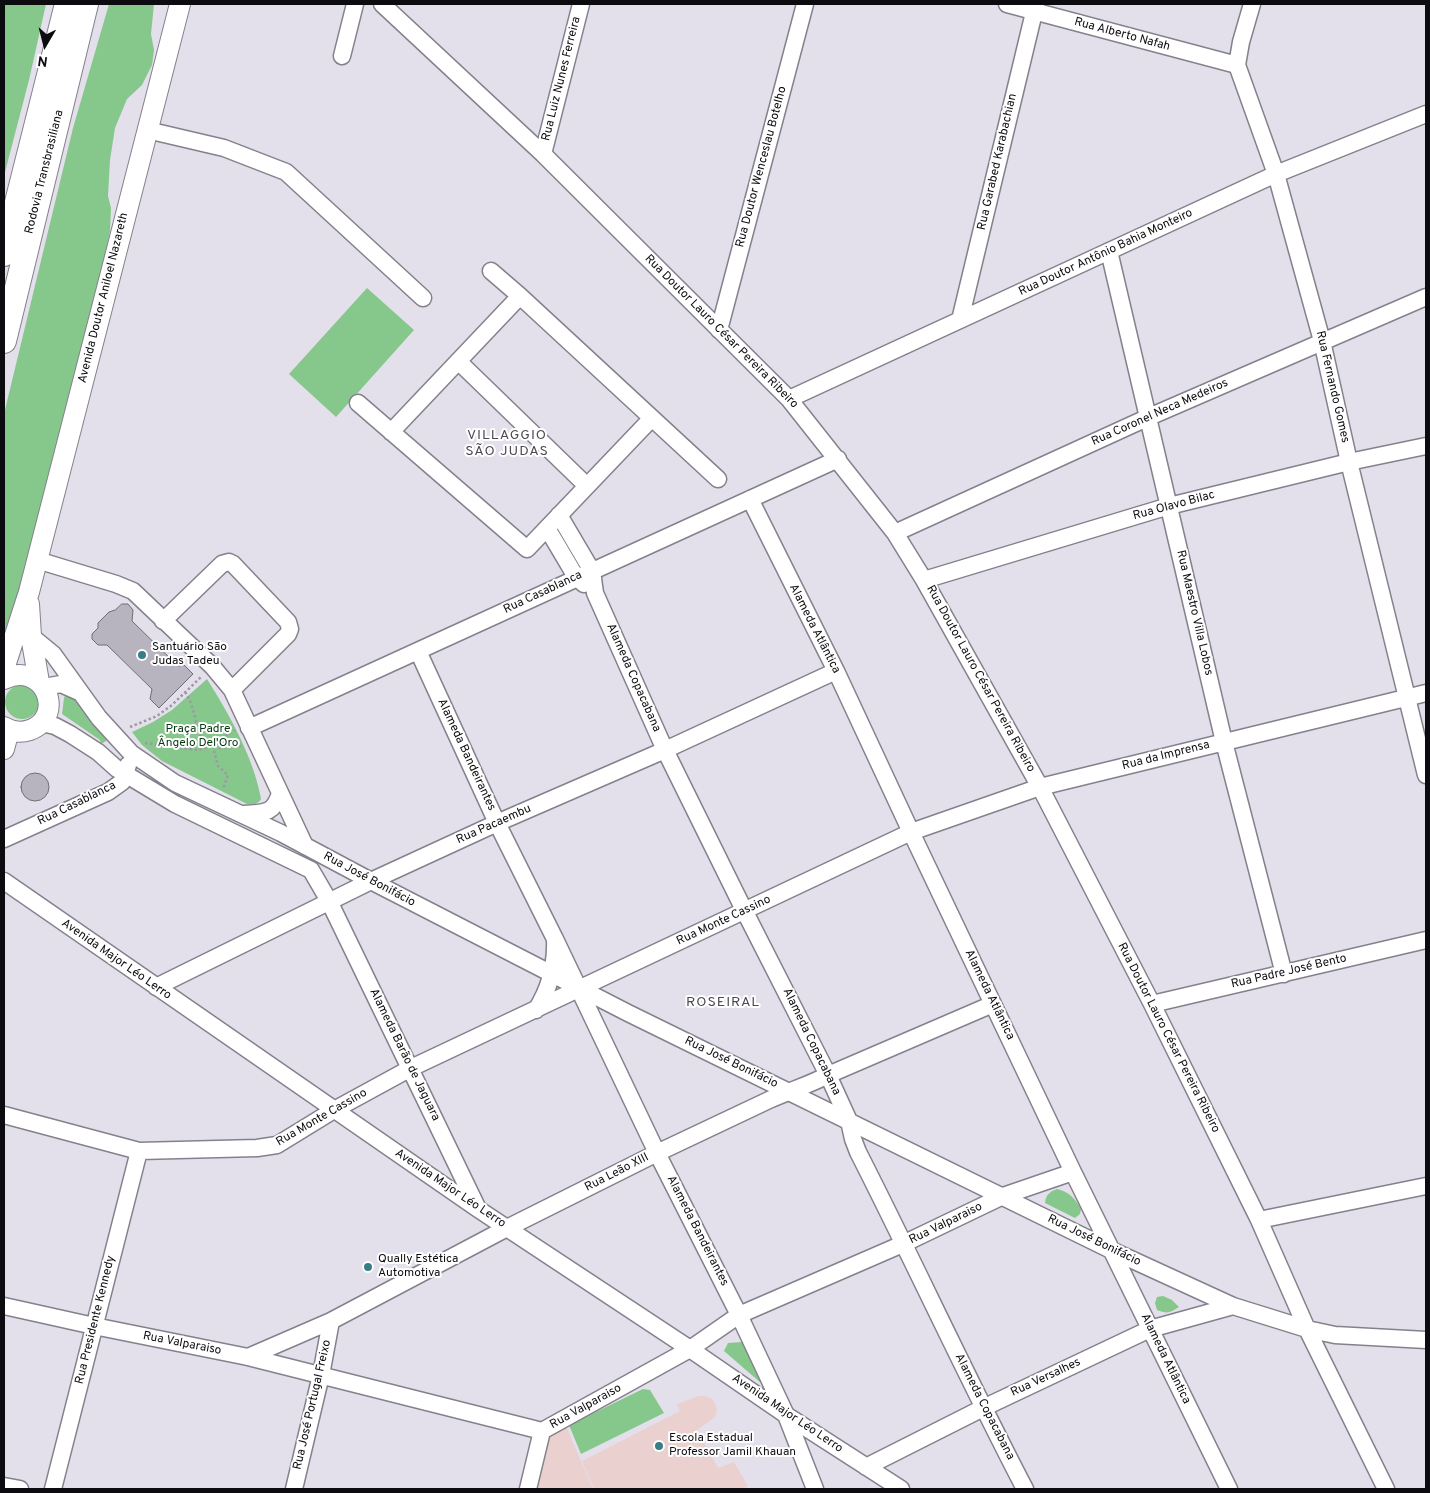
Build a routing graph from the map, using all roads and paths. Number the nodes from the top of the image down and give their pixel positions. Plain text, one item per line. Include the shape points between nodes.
1 (67, 4) edge
2 (86, 4) edge
3 (180, 4) edge
4 (355, 4) edge
5 (382, 4) edge
6 (581, 4) edge
7 (805, 4) edge
8 (1007, 4) edge
9 (1252, 4) edge
10 (1035, 7) edge
11 (342, 56) dead end
12 (1237, 66) junction
13 (1426, 114) edge
14 (147, 130) junction
15 (542, 154) junction
16 (1276, 174) junction
17 (1109, 251) junction
18 (4, 254) edge
19 (491, 270) dead end
20 (520, 296) junction
21 (423, 298) dead end
22 (1426, 298) edge
23 (960, 320) junction
24 (719, 330) junction
25 (4, 341) edge
26 (1322, 341) junction
27 (458, 362) junction
28 (789, 399) junction
29 (358, 403) dead end
30 (1149, 417) junction
31 (652, 418) junction
32 (391, 432) junction
33 (1426, 446) edge
34 (838, 459) junction
35 (1350, 462) junction
36 (718, 479) dead end
37 (587, 486) junction
38 (750, 500) junction
39 (1169, 506) junction
40 (559, 515) junction
41 (547, 528) junction
42 (895, 533) junction
43 (37, 560) junction
44 (592, 570) junction
45 (576, 577) junction
46 (924, 580) junction
47 (29, 592) junction
48 (595, 593) junction
49 (163, 621) junction
50 (31, 636) junction
51 (418, 651) junction
52 (212, 666) junction
53 (836, 671) junction
54 (4, 679) edge
55 (42, 684) junction
56 (232, 690) junction
57 (79, 692) junction
58 (185, 692) junction
59 (1426, 693) edge
60 (1406, 698) junction
61 (41, 723) junction
62 (244, 728) junction
63 (124, 730) dead end
64 (5, 735) edge
65 (144, 742) dead end
66 (1224, 742) junction
67 (212, 745) junction
68 (245, 746) dead end
69 (665, 750) junction
70 (131, 753) junction
71 (126, 775) junction
72 (1426, 775) edge
73 (1040, 787) junction
74 (221, 793) dead end
75 (280, 793) junction
76 (241, 814) junction
77 (497, 823) junction
78 (911, 832) junction
79 (4, 839) edge
80 (305, 846) junction
81 (371, 881) junction
82 (4, 882) edge
83 (329, 901) junction
84 (745, 912) junction
85 (555, 939) junction
86 (1426, 940) edge
87 (1284, 974) junction
88 (552, 975) junction
89 (156, 987) junction
90 (580, 989) junction
91 (993, 1004) junction
92 (1152, 1004) junction
93 (536, 1010) junction
94 (411, 1068) junction
95 (828, 1075) junction
96 (788, 1091) junction
97 (334, 1110) junction
98 (4, 1115) edge
99 (849, 1121) junction
100 (139, 1151) junction
101 (657, 1153) junction
102 (1073, 1172) junction
103 (1426, 1186) edge
104 (1002, 1196) junction
105 (478, 1210) junction
106 (1259, 1220) junction
107 (507, 1228) junction
108 (905, 1243) junction
109 (1113, 1251) junction
110 (4, 1306) edge
111 (1232, 1306) junction
112 (739, 1315) junction
113 (331, 1321) junction
114 (94, 1326) junction
115 (1150, 1329) junction
116 (1307, 1329) junction
117 (1426, 1340) edge
118 (690, 1349) junction
119 (248, 1358) junction
120 (321, 1375) junction
121 (983, 1408) junction
122 (786, 1415) junction
123 (542, 1431) junction
124 (866, 1467) junction
125 (4, 1486) edge
126 (20, 1489) edge
127 (53, 1489) edge
128 (294, 1489) edge
129 (528, 1489) edge
130 (814, 1489) edge
131 (901, 1489) edge
132 (1026, 1489) edge
133 (1228, 1489) edge
134 (1386, 1489) edge

1 - 18 highway, Rodovia Transbrasiliana
2 - 25 highway, Rodovia Transbrasiliana
3 - 14 main road, Avenida Doutor Aniloel Nazareth
4 - 11 street
5 - 15 street, Rua Doutor Lauro César Pereira Ribeiro
6 - 15 street, Rua Luiz Nunes Ferreira
7 - 24 street, Rua Doutor Wenceslau Botelho
8 - 10 street, Rua Alberto Nafah
9 - 12 street, Rua Fernando Gomes
10 - 12 street, Rua Alberto Nafah
10 - 23 street, Rua Garabed Karabachian
12 - 16 street, Rua Fernando Gomes
13 - 16 street, Rua Doutor Antônio Bahia Monteiro
14 - 21 street via 224,148 286,172
14 - 43 main road, Avenida Doutor Aniloel Nazareth
15 - 24 street, Rua Doutor Lauro César Pereira Ribeiro
16 - 17 street, Rua Doutor Antônio Bahia Monteiro
16 - 26 street, Rua Fernando Gomes
17 - 23 street, Rua Doutor Antônio Bahia Monteiro
17 - 30 street, Rua Maestro Villa Lobos
19 - 20 street
20 - 27 street
20 - 31 street
22 - 26 street, Rua Coronel Neca Medeiros
23 - 28 street, Rua Doutor Antônio Bahia Monteiro
24 - 28 street, Rua Doutor Lauro César Pereira Ribeiro
26 - 30 street, Rua Coronel Neca Medeiros
26 - 35 street, Rua Fernando Gomes
27 - 32 street
27 - 37 street
28 - 34 street, Rua Doutor Lauro César Pereira Ribeiro
29 - 32 street
30 - 39 street, Rua Maestro Villa Lobos
30 - 42 street, Rua Coronel Neca Medeiros
31 - 36 street
31 - 37 street
32 - 41 street via 527,549
33 - 35 street, Rua Olavo Bilac
34 - 38 street, Rua Casablanca
34 - 42 street, Rua Doutor Lauro César Pereira Ribeiro
35 - 39 street, Rua Olavo Bilac
35 - 60 street, Rua Fernando Gomes
37 - 40 street
38 - 44 street, Rua Casablanca
38 - 53 street, Alameda Atlântica
39 - 46 street, Rua Olavo Bilac
39 - 66 street, Rua Maestro Villa Lobos
40 - 41 street
40 - 44 street
41 - 45 street, Alameda Copacabana
42 - 46 street, Rua Doutor Lauro César Pereira Ribeiro
43 - 47 main road, Avenida Doutor Aniloel Nazareth
43 - 49 street via 133,591
44 - 45 street, Rua Casablanca
44 - 48 street, Alameda Copacabana
45 - 48 street, Alameda Copacabana
45 - 51 street, Rua Casablanca
46 - 73 street, Rua Doutor Lauro César Pereira Ribeiro
47 - 50 main road, Avenida Doutor Aniloel Nazareth
47 - 54 main road, Avenida Doutor Aniloel Nazareth via 5,666
48 - 69 street, Alameda Copacabana
49 - 52 street
49 - 56 street via 222,564 233,564 288,622 290,629
50 - 55 main road, Avenida Doutor Aniloel Nazareth
50 - 57 street, Rua José Bonifácio via 53,654
51 - 62 street, Rua Casablanca
51 - 77 street, Alameda Bandeirantes
52 - 56 street
52 - 58 path
53 - 69 street, Rua Pacaembu
53 - 78 street, Alameda Atlântica
54 - 55 main road via 22,674
55 - 57 street via 61,684
55 - 61 main road, Avenida Doutor Aniloel Nazareth via 49,705
56 - 62 street
57 - 70 street, Rua José Bonifácio
58 - 63 path via 157,716
58 - 67 path via 200,736
59 - 60 street, Rua da Imprensa
60 - 66 street, Rua da Imprensa
60 - 72 street, Rua Fernando Gomes
61 - 64 main road via 25,732
61 - 71 street, Rua José Bonifácio via 70,734
62 - 67 path
62 - 75 street
65 - 67 path via 198,750
66 - 73 street, Rua da Imprensa
66 - 87 street, Rua Maestro Villa Lobos
67 - 68 path via 219,748
67 - 74 path via 218,766 228,775
69 - 77 street, Rua Pacaembu
69 - 84 street, Alameda Copacabana
70 - 71 street, Rua Casablanca
70 - 76 street, Rua José Bonifácio via 176,783
71 - 79 street, Rua Casablanca via 108,792
71 - 83 street, Rua José Bonifácio via 175,804 311,870
73 - 78 street, Rua da Imprensa
73 - 92 street, Rua Doutor Lauro César Pereira Ribeiro
75 - 76 street via 271,810
75 - 80 street
76 - 80 street, Rua José Bonifácio
77 - 81 street, Rua Pacaembu
77 - 85 street, Alameda Bandeirantes
78 - 84 street, Rua Monte Cassino
78 - 91 street, Alameda Atlântica
80 - 81 street, Rua José Bonifácio
81 - 83 street, Rua Pacaembu
81 - 88 street, Rua José Bonifácio
82 - 89 street, Avenida Major Léo Lerro
83 - 89 street, Rua Pacaembu
83 - 94 street, Alameda Barão de Jaguara
84 - 90 street, Rua Monte Cassino
84 - 95 street, Alameda Copacabana
85 - 88 street, Alameda Bandeirantes
85 - 90 street, Alameda Bandeirantes
86 - 87 street, Rua Padre José Bento
87 - 92 street, Rua Padre José Bento
88 - 90 street, Rua José Bonifácio
88 - 93 street
89 - 97 street, Avenida Major Léo Lerro
90 - 93 street, Rua Monte Cassino
90 - 96 street, Rua José Bonifácio
90 - 101 street, Alameda Bandeirantes
91 - 95 street, Rua Leão XIII
91 - 102 street, Alameda Atlântica
92 - 106 street, Rua Doutor Lauro César Pereira Ribeiro
93 - 94 street, Rua Monte Cassino
94 - 97 street, Rua Monte Cassino
94 - 105 street, Alameda Barão de Jaguara
95 - 96 street, Rua Leão XIII
95 - 99 street, Alameda Copacabana
96 - 99 street, Rua José Bonifácio
96 - 101 street, Rua Leão XIII
97 - 100 street, Rua Monte Cassino via 277,1145
97 - 105 street, Avenida Major Léo Lerro
98 - 100 street, Rua Monte Cassino
99 - 104 street, Rua José Bonifácio
99 - 108 street, Alameda Copacabana via 855,1146
100 - 114 street, Rua Presidente Kennedy
101 - 107 street, Rua Leão XIII
101 - 112 street, Alameda Bandeirantes
102 - 104 street, Rua Valparaiso
102 - 109 street, Alameda Atlântica
103 - 106 street
104 - 108 street, Rua Valparaiso
104 - 109 street, Rua José Bonifácio
105 - 107 street, Avenida Major Léo Lerro
106 - 116 street, Rua Doutor Lauro César Pereira Ribeiro
107 - 113 street, Rua Leão XIII
107 - 118 street, Avenida Major Léo Lerro
108 - 112 street, Rua Valparaiso
108 - 121 street, Alameda Copacabana
109 - 111 street, Rua José Bonifácio
109 - 115 street, Alameda Atlântica
110 - 114 street, Rua Valparaiso
111 - 115 street, Rua Versalhes
111 - 116 street, Rua José Bonifácio
112 - 118 street, Rua Valparaiso
112 - 122 street, Alameda Bandeirantes
113 - 119 street, Rua Leão XIII
113 - 120 street, Rua José Portugal Freixo
114 - 119 street, Rua Valparaiso
114 - 127 street, Rua Presidente Kennedy
115 - 121 street, Rua Versalhes
115 - 133 street, Alameda Atlântica
116 - 117 street, Rua José Bonifácio via 1335,1335
116 - 134 street, Rua Doutor Lauro César Pereira Ribeiro
118 - 122 street, Avenida Major Léo Lerro
118 - 123 street, Rua Valparaiso
119 - 120 street, Rua Valparaiso
120 - 123 street, Rua Valparaiso
120 - 128 street, Rua José Portugal Freixo
121 - 124 street, Rua Versalhes
121 - 132 street, Alameda Copacabana
122 - 124 street, Avenida Major Léo Lerro
122 - 130 street, Alameda Bandeirantes
123 - 129 street
124 - 131 street, Avenida Major Léo Lerro
125 - 126 street

